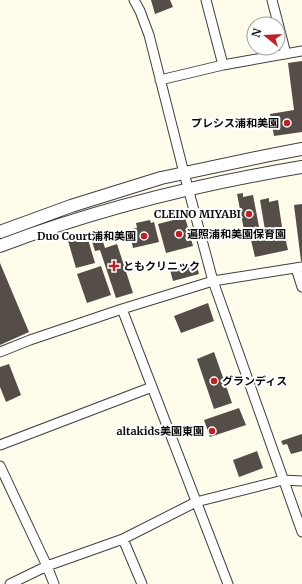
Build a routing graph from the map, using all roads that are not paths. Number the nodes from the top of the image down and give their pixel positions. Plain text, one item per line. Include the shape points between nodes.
1 (134, 0) edge
2 (206, 0) edge
3 (272, 0) edge
4 (276, 16) edge
5 (302, 51) edge
6 (286, 54) edge
7 (275, 56) edge
8 (223, 65) junction
9 (160, 80) junction
10 (302, 149) edge
11 (302, 167) edge
12 (184, 173) junction
13 (188, 190) junction
14 (0, 232) edge
15 (0, 246) edge
16 (299, 267) edge
17 (213, 281) junction
18 (302, 287) edge
19 (122, 309) junction
20 (0, 352) edge
21 (152, 386) junction
22 (0, 445) edge
23 (0, 466) edge
24 (283, 480) junction
25 (302, 481) edge
26 (196, 502) junction
27 (302, 532) edge
28 (123, 539) junction
29 (47, 566) junction
30 (10, 584) edge
31 (54, 584) edge
32 (142, 584) edge
33 (228, 584) edge

1 - 9 street via 149,35
2 - 8 street
3 - 4 street
5 - 6 street
7 - 8 street
8 - 9 street
9 - 12 street
10 - 12 street
11 - 13 street
12 - 13 street
12 - 14 street via 71,206
13 - 15 street via 74,220
13 - 17 street
16 - 17 street
16 - 18 street
17 - 19 street
17 - 24 street
19 - 20 street
19 - 21 street
21 - 22 street
21 - 26 street
23 - 29 street
24 - 25 street
24 - 26 street
24 - 27 street
26 - 28 street
26 - 33 street
28 - 29 street
28 - 32 street
29 - 30 street
29 - 31 street

